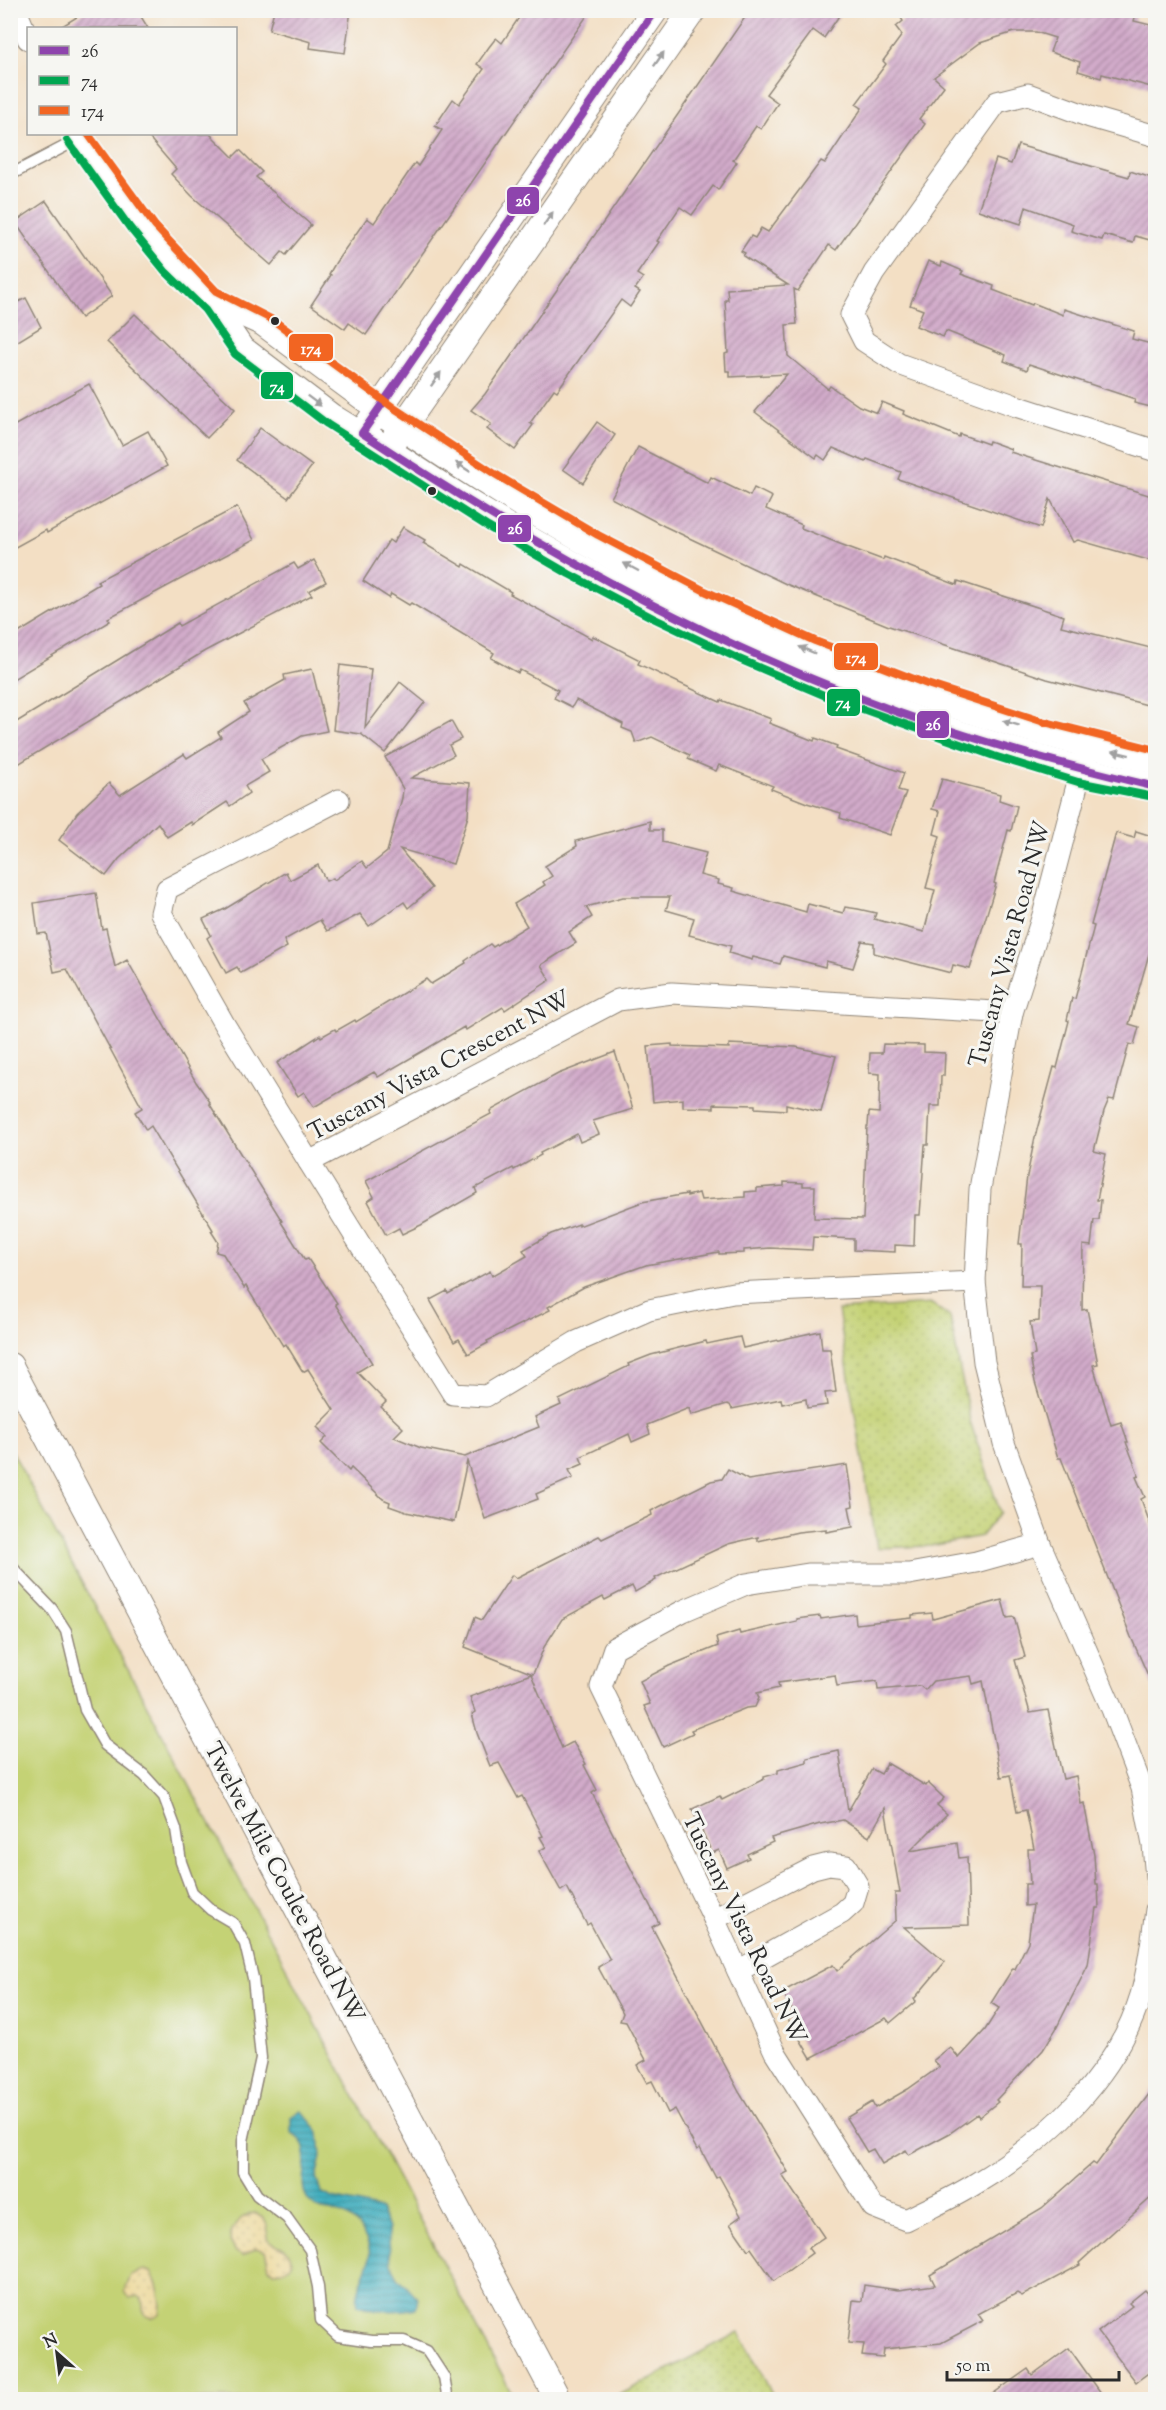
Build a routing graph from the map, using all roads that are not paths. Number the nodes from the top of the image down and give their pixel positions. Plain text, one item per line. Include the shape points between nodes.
1 (16, 10) edge
2 (655, 10) edge
3 (693, 10) edge
4 (27, 37) edge
5 (78, 136) edge
6 (1155, 136) edge
7 (10, 175) edge
8 (213, 303) junction
9 (378, 411) junction
10 (403, 427) junction
11 (362, 434) junction
12 (386, 450) junction
13 (1155, 451) edge
14 (1087, 744) junction
15 (1155, 761) edge
16 (1082, 772) junction
17 (1155, 787) edge
18 (339, 800) dead end
19 (1012, 1013) junction
20 (309, 1162) junction
21 (975, 1282) junction
22 (10, 1366) edge
23 (1040, 1544) junction
24 (10, 1565) edge
25 (1155, 1878) edge
26 (1155, 1910) edge
27 (714, 1919) junction
28 (738, 1971) junction
29 (448, 2400) edge
30 (556, 2400) edge

1 - 4 street
2 - 9 street
10 -> 3 street
5 - 7 lane
5 - 8 street via 138,222
6 - 13 street via 1028,94 997,102 874,273 851,315 864,341 899,364
8 - 9 street via 262,325
8 -> 11 street via 242,346
9 - 10 street
9 - 11 street
10 - 12 street
14 -> 10 street via 948,703 745,623 551,522
11 - 12 street
12 - 16 street via 574,565 743,649 913,717
15 -> 14 street
14 - 16 street, Tuscany Vista Road NW
16 - 17 street
16 - 19 street, Tuscany Vista Road NW
18 - 20 street via 167,889 161,914
19 - 20 street, Tuscany Vista Crescent NW via 672,993 618,1000
19 - 21 street, Tuscany Vista Road NW via 980,1189
20 - 21 street, Tuscany Vista Crescent NW via 453,1394 486,1396 576,1342 649,1310 733,1293
21 - 23 street, Tuscany Vista Road NW via 984,1362 1004,1443
22 - 30 street, Twelve Mile Coulee Road NW
23 - 25 street, Tuscany Vista Road NW via 1142,1788
23 - 27 street, Tuscany Vista Road NW via 976,1562 909,1574 808,1574 746,1584 683,1611 614,1648 601,1687
24 - 29 lane via 52,1609 66,1631 85,1710 105,1745 144,1775 164,1797 192,1892 233,1923 245,1944 253,1978 261,2058 243,2141 243,2172 257,2195 287,2218 310,2250 321,2320 338,2336 404,2341 427,2351 444,2377
26 - 28 street, Tuscany Vista Road NW via 1150,1957 1140,1997 1118,2046 1084,2095 1040,2139 975,2184 906,2220 873,2207 775,2052
27 - 28 street, Tuscany Vista Road NW
27 - 28 street via 813,1868 829,1864 846,1866 858,1886 853,1903 842,1913

